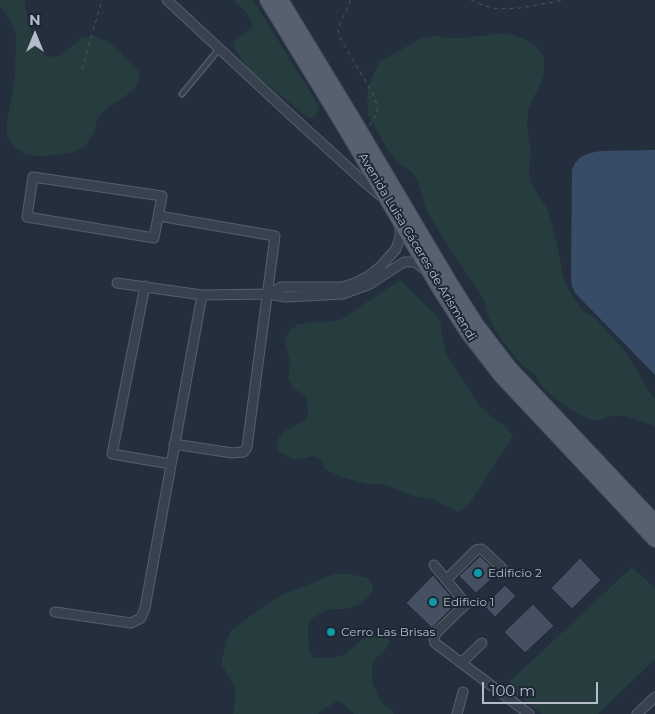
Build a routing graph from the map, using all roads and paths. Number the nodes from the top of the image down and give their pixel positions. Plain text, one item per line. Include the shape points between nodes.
1 (102, 0) edge
2 (167, 0) edge
3 (267, 0) edge
4 (281, 0) edge
5 (350, 0) edge
6 (471, 0) edge
7 (564, 0) edge
8 (220, 49) junction
9 (82, 70) dead end
10 (182, 94) dead end
11 (362, 135) junction
12 (388, 201) junction
13 (159, 216) junction
14 (400, 222) junction
15 (430, 273) junction
16 (117, 282) dead end
17 (144, 286) junction
18 (356, 286) junction
19 (268, 294) junction
20 (202, 295) junction
21 (174, 444) junction
22 (171, 464) junction
23 (655, 522) edge
24 (655, 540) edge
25 (434, 565) dead end
26 (502, 568) dead end
27 (446, 580) junction
28 (55, 612) dead end
29 (482, 644) dead end
30 (461, 663) junction
31 (463, 692) dead end
32 (655, 697) edge
33 (457, 714) edge
34 (529, 714) edge
35 (636, 714) edge

1 - 9 path
2 - 8 street
3 - 12 main road, Avenida Luisa Cáceres de Arismendi
4 - 11 main road, Avenida Luisa Cáceres de Arismendi
5 - 11 path via 340,20 340,38 373,94 378,113
6 - 7 path via 507,9
8 - 10 lane
8 - 12 street
11 - 23 main road, Avenida Luisa Cáceres de Arismendi via 450,284 495,349 522,382
12 - 14 main road, Avenida Luisa Cáceres de Arismendi
13 - 13 street via 162,196 32,177 27,217 154,238
13 - 19 street via 275,236
14 - 15 main road, Avenida Luisa Cáceres de Arismendi
14 - 18 street via 396,249
15 - 18 street via 415,262 404,262 370,284
15 - 24 main road, Avenida Luisa Cáceres de Arismendi via 467,332 501,376
16 - 17 street
17 - 20 street
17 - 22 street via 112,454
18 - 19 street via 343,294 298,292 286,297
19 - 20 street
19 - 21 street via 244,452
20 - 21 street
21 - 22 street
22 - 28 street via 141,618 130,623
25 - 27 street
26 - 27 street via 484,551 476,550
27 - 30 street via 466,604 436,633 434,639
29 - 30 street
30 - 34 street
31 - 33 street
32 - 35 street

